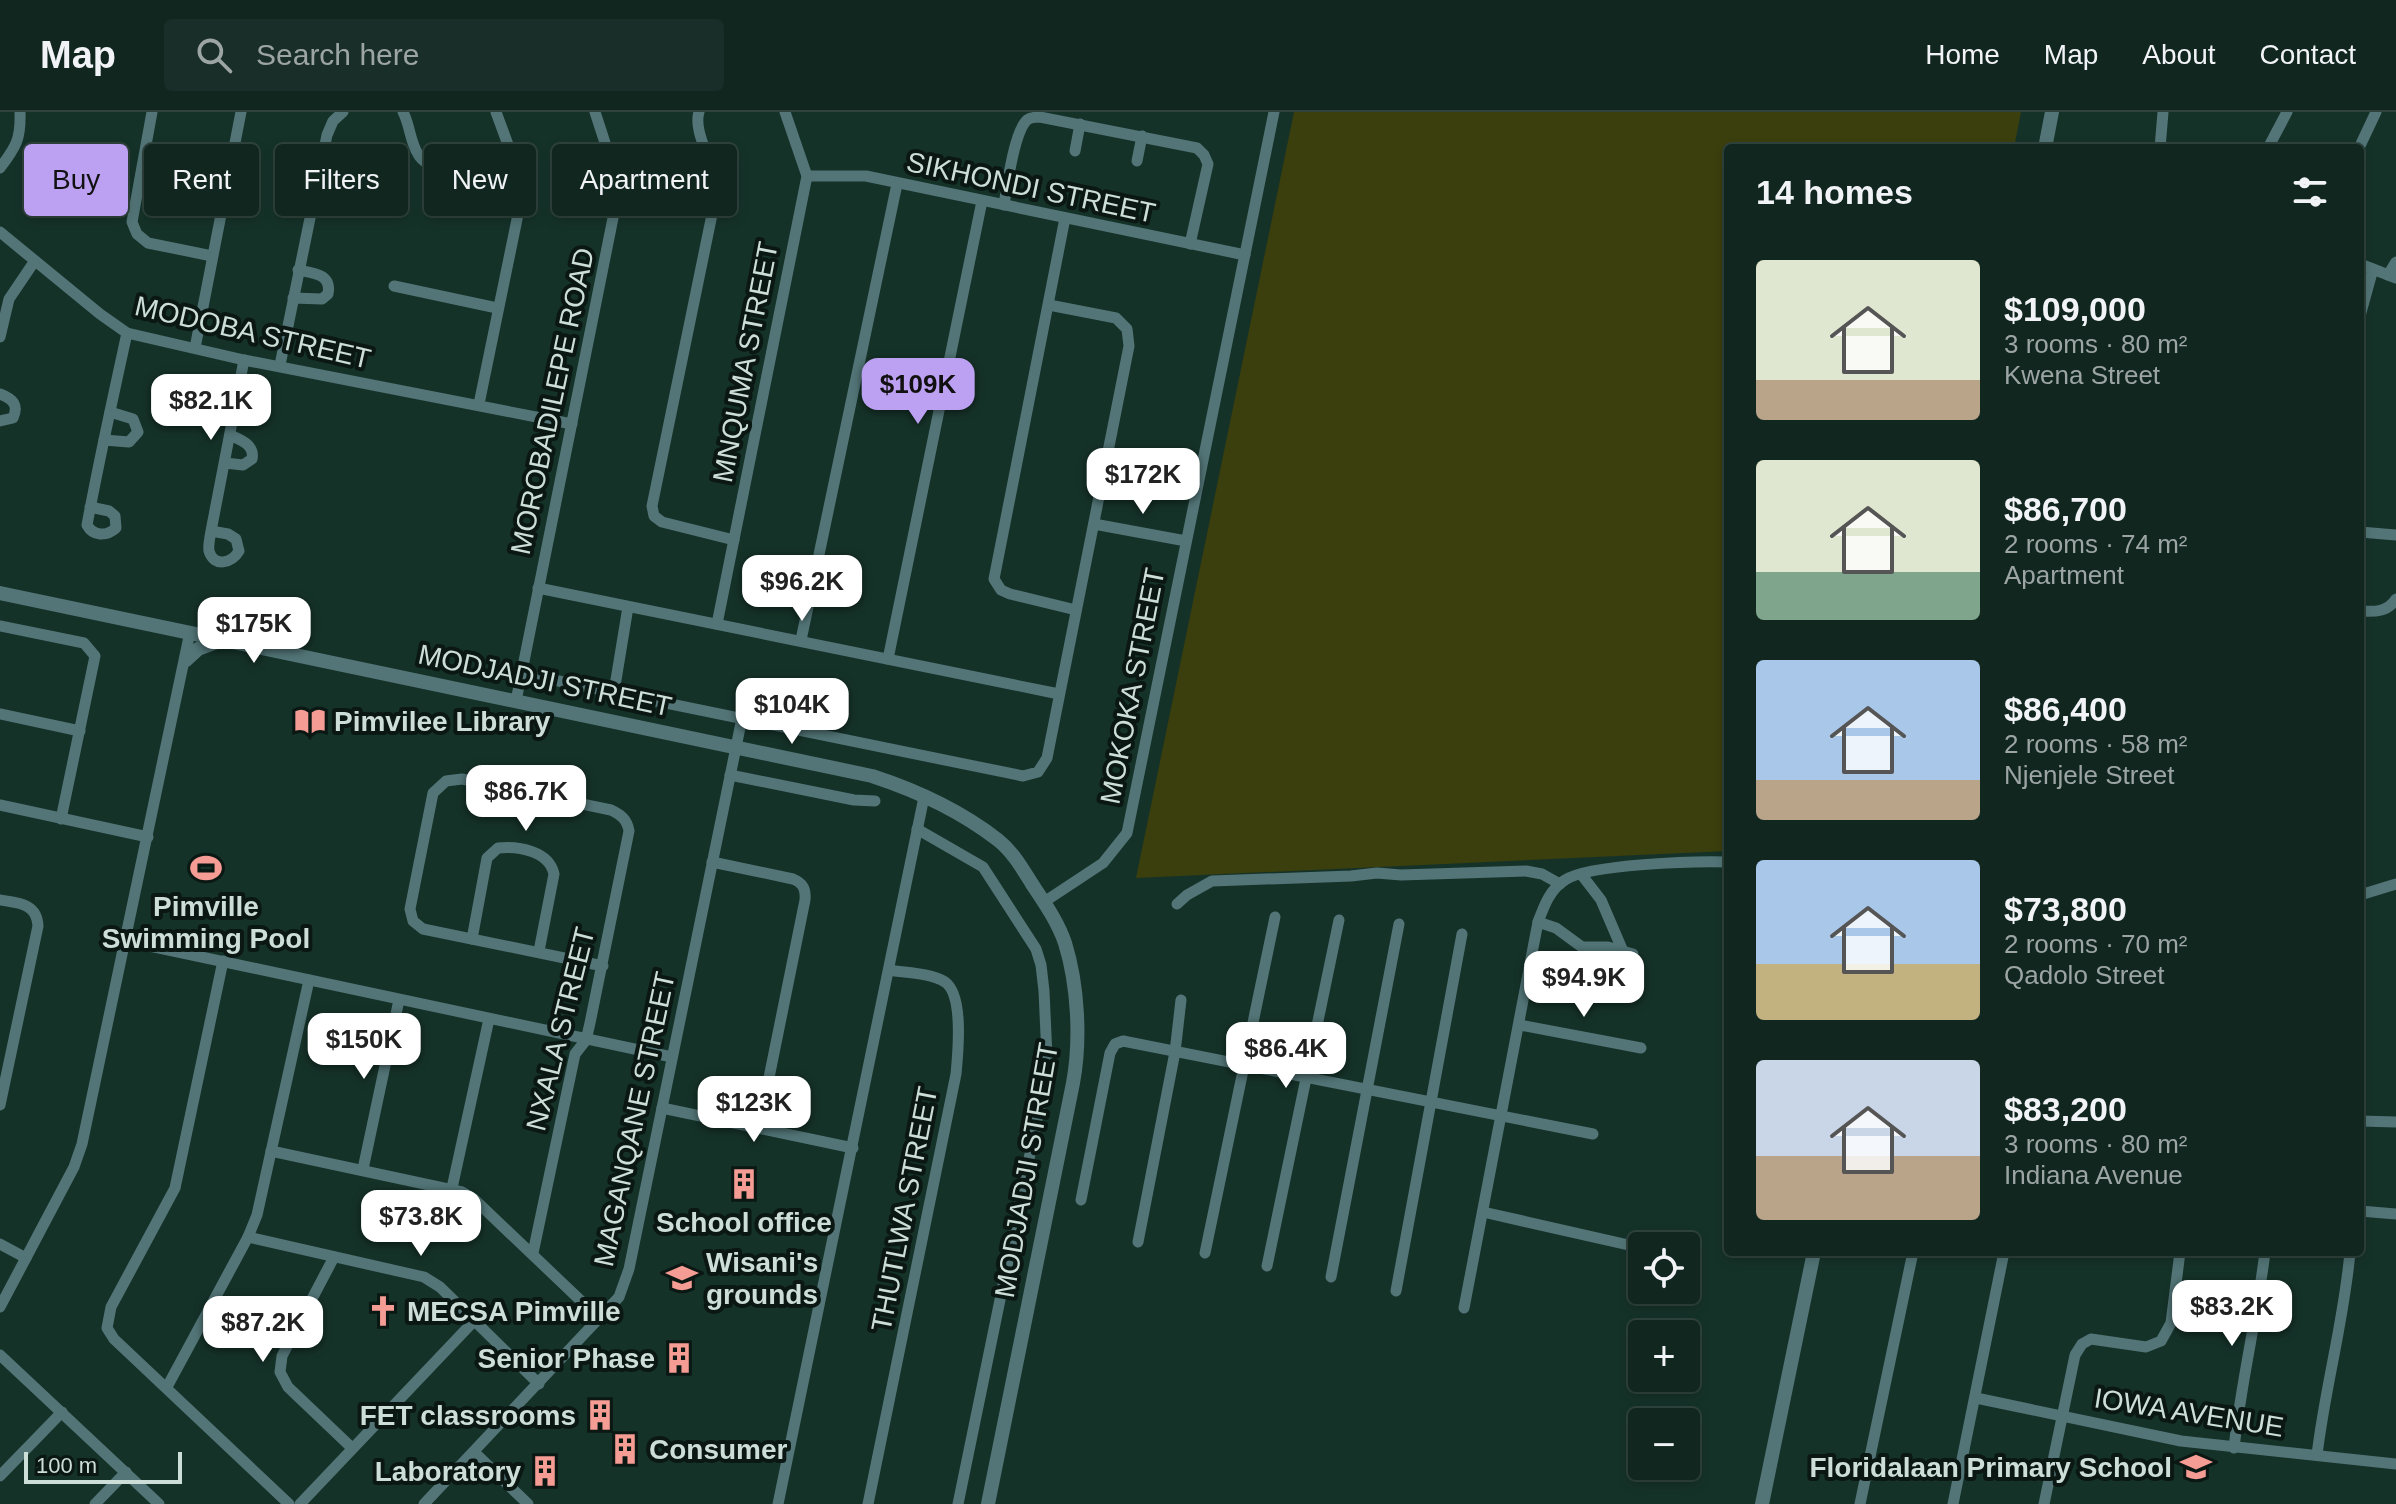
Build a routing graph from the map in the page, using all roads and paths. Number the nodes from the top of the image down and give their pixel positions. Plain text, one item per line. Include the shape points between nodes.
1 (20, 112) edge
2 (152, 112) edge
3 (241, 112) edge
4 (343, 112) edge
5 (403, 112) edge
6 (496, 112) edge
7 (595, 112) edge
8 (699, 112) edge
9 (785, 112) edge
10 (1274, 112) edge
11 (2052, 112) edge
12 (2163, 112) edge
13 (2287, 112) edge
14 (2376, 112) edge
15 (1080, 124) junction
16 (1142, 136) junction
17 (325, 144) edge
18 (506, 144) edge
19 (2046, 144) edge
20 (2160, 144) edge
21 (2270, 144) edge
22 (2361, 144) edge
23 (1075, 151) dead end
24 (424, 160) edge
25 (1137, 161) dead end
26 (0, 168) edge
27 (807, 176) junction
28 (897, 184) junction
29 (982, 201) junction
30 (1004, 205) junction
31 (309, 216) edge
32 (517, 216) edge
33 (1065, 218) junction
34 (0, 232) edge
35 (1190, 244) junction
36 (1245, 255) junction
37 (212, 256) junction
38 (34, 262) junction
39 (2396, 262) edge
40 (2364, 266) edge
41 (2373, 269) junction
42 (298, 270) junction
43 (2392, 277) edge
44 (394, 286) dead end
45 (293, 298) junction
46 (2364, 302) edge
47 (1049, 305) junction
48 (497, 308) junction
49 (127, 333) junction
50 (0, 337) edge
51 (195, 348) junction
52 (244, 360) junction
53 (280, 365) junction
54 (0, 394) edge
55 (479, 404) junction
56 (110, 412) junction
57 (0, 421) edge
58 (572, 424) junction
59 (230, 435) junction
60 (104, 440) junction
61 (225, 463) junction
62 (90, 507) dead end
63 (1094, 524) junction
64 (211, 531) dead end
65 (2364, 532) edge
66 (2396, 535) edge
67 (734, 540) junction
68 (1186, 541) junction
69 (538, 588) junction
70 (0, 593) edge
71 (2394, 604) edge
72 (628, 607) junction
73 (1076, 610) junction
74 (2364, 611) edge
75 (717, 624) junction
76 (0, 626) edge
77 (190, 632) junction
78 (225, 639) junction
79 (801, 640) junction
80 (888, 659) junction
81 (186, 660) junction
82 (539, 677) dead end
83 (614, 692) junction
84 (1059, 694) junction
85 (516, 701) junction
86 (0, 714) edge
87 (742, 718) junction
88 (80, 731) junction
89 (735, 746) junction
90 (730, 775) junction
91 (924, 797) junction
92 (875, 801) dead end
93 (0, 805) edge
94 (61, 819) junction
95 (917, 829) junction
96 (148, 837) junction
97 (712, 862) junction
98 (1724, 862) edge
99 (1581, 874) junction
100 (2396, 883) edge
101 (1560, 884) junction
102 (2364, 894) edge
103 (0, 900) edge
104 (1044, 902) junction
105 (1177, 904) dead end
106 (1275, 917) dead end
107 (1339, 920) dead end
108 (1538, 922) junction
109 (1399, 924) dead end
110 (1462, 934) dead end
111 (472, 939) junction
112 (126, 941) junction
113 (539, 951) junction
114 (223, 961) junction
115 (603, 966) junction
116 (889, 970) junction
117 (309, 980) junction
118 (399, 1000) junction
119 (1181, 1000) dead end
120 (489, 1019) junction
121 (1520, 1025) junction
122 (586, 1040) junction
123 (1641, 1048) dead end
124 (1175, 1052) junction
125 (672, 1057) junction
126 (1246, 1065) junction
127 (1306, 1076) junction
128 (1368, 1089) junction
129 (1432, 1102) junction
130 (0, 1105) edge
131 (662, 1108) junction
132 (1502, 1116) junction
133 (2364, 1121) edge
134 (2396, 1122) edge
135 (759, 1127) junction
136 (1593, 1134) dead end
137 (853, 1148) junction
138 (271, 1151) junction
139 (363, 1169) junction
140 (452, 1188) junction
141 (1081, 1200) dead end
142 (2364, 1211) edge
143 (1483, 1212) junction
144 (2396, 1214) edge
145 (248, 1237) junction
146 (1138, 1242) dead end
147 (0, 1244) edge
148 (1628, 1245) edge
149 (533, 1253) junction
150 (1205, 1253) dead end
151 (1813, 1256) edge
152 (1912, 1256) edge
153 (2003, 1256) edge
154 (2179, 1256) edge
155 (2265, 1256) edge
156 (2350, 1256) edge
157 (334, 1257) junction
158 (26, 1258) junction
159 (1267, 1266) dead end
160 (1331, 1277) dead end
161 (1396, 1291) dead end
162 (0, 1307) edge
163 (1464, 1308) dead end
164 (600, 1319) junction
165 (473, 1322) junction
166 (0, 1355) edge
167 (539, 1384) junction
168 (167, 1387) junction
169 (1976, 1398) junction
170 (62, 1412) junction
171 (2061, 1416) junction
172 (352, 1448) junction
173 (2234, 1448) junction
174 (474, 1452) junction
175 (2317, 1455) junction
176 (2396, 1464) edge
177 (126, 1472) junction
178 (0, 1476) edge
179 (95, 1504) edge
180 (159, 1504) edge
181 (289, 1504) edge
182 (300, 1504) edge
183 (424, 1504) edge
184 (528, 1504) edge
185 (778, 1504) edge
186 (868, 1504) edge
187 (958, 1504) edge
188 (988, 1504) edge
189 (1762, 1504) edge
190 (1860, 1504) edge
191 (1953, 1504) edge
192 (2044, 1504) edge

1 - 26 street via 21,132
2 - 37 street via 132,222 148,243
3 - 37 street
4 - 17 street via 333,121
5 - 24 street
6 - 18 street
7 - 58 street, MOROBADILEPE ROAD via 610,158 615,208
8 - 67 street via 716,195 652,506 662,522
9 - 27 street
10 - 36 street, MOKOKA STREET
11 - 19 street
12 - 20 street
13 - 21 street
14 - 22 street
15 - 16 street
15 - 23 street
15 - 30 street via 1028,120 1017,140
16 - 25 street
16 - 35 street via 1197,148 1204,155 1208,164
27 - 28 street, SIKHONDI STREET via 866,176
27 - 67 street, MNQUMA STREET
28 - 29 street, SIKHONDI STREET
28 - 79 street
29 - 30 street, SIKHONDI STREET
29 - 80 street
30 - 33 street, SIKHONDI STREET
31 - 42 street
32 - 48 street
33 - 35 street, SIKHONDI STREET
33 - 47 street
34 - 38 street, MODOBA STREET
35 - 36 street, SIKHONDI STREET
36 - 68 street, MOKOKA STREET
37 - 51 street
38 - 49 street, MODOBA STREET
38 - 50 street via 9,299
39 - 43 street
40 - 41 street
41 - 43 street
41 - 46 street
42 - 45 street
42 - 45 street via 320,274 327,280 328,294 314,300
44 - 48 street
45 - 53 street
47 - 63 street via 1116,318 1129,338
47 - 73 street via 994,579 1010,594
48 - 55 street
49 - 51 street, MODOBA STREET
49 - 56 street
51 - 52 street, MODOBA STREET
52 - 53 street, MODOBA STREET
52 - 59 street
53 - 55 street, MODOBA STREET
54 - 57 street via 11,399 16,412
55 - 58 street, MODOBA STREET
56 - 60 street
56 - 60 street via 133,419 138,432 129,442
58 - 69 street, MOROBADILEPE ROAD
59 - 61 street
59 - 61 street via 247,443 253,454 243,465
60 - 62 street
61 - 64 street
63 - 68 street
63 - 73 street
65 - 66 street
67 - 75 street, MNQUMA STREET
68 - 104 street, MOKOKA STREET via 1127,833 1103,863
69 - 72 street
69 - 85 street, MOROBADILEPE ROAD
70 - 77 street, MODJADJI STREET
71 - 74 street
72 - 75 street
72 - 83 street
73 - 84 street
75 - 79 street
76 - 88 street via 84,643 92,650 95,658
77 - 78 street, MODJADJI STREET
77 - 81 street
78 - 81 street
78 - 85 street, MODJADJI STREET
79 - 80 street
80 - 84 street
81 - 96 street
82 - 83 street
83 - 87 street
84 - 87 street via 1045,761 1028,776
85 - 89 street, MODJADJI STREET
86 - 88 street
87 - 89 street, MAGANQANE STREET
88 - 94 street
89 - 90 street, MAGANQANE STREET
89 - 91 street, MODJADJI STREET via 872,776
90 - 92 street
90 - 97 street, MAGANQANE STREET
91 - 95 street
91 - 104 street, MODJADJI STREET via 999,841
93 - 94 street
94 - 96 street
95 - 116 street
95 - 187 street via 983,867 1038,954 1046,1024 1044,1086
96 - 112 street
97 - 125 street, MAGANQANE STREET
97 - 135 street via 793,879 805,890
98 - 99 street
99 - 101 street
99 - 108 street via 1628,952 1582,947
100 - 102 street
101 - 105 street via 1526,871 1247,879 1212,881
101 - 108 street
103 - 130 street via 31,908 38,926
104 - 188 street, MODJADJI STREET via 1071,966 1075,1071
106 - 126 street
107 - 127 street
108 - 121 street
109 - 128 street
110 - 129 street
111 - 113 street
111 - 113 street via 487,858 498,848 525,850 544,856 554,874
111 - 115 street, NXALA STREET via 423,929 410,915 433,793 443,782 462,779 624,817 629,831
112 - 114 street
112 - 158 street via 82,1144
113 - 115 street
114 - 117 street
114 - 168 street via 175,1188 107,1321 112,1336
115 - 122 street, NXALA STREET
116 - 137 street
116 - 186 street, THUTLWA STREET via 936,978 951,987 956,999 957,1060
117 - 118 street
117 - 138 street
118 - 120 street
118 - 139 street
119 - 124 street
120 - 122 street
120 - 140 street
121 - 123 street
121 - 132 street
122 - 125 street
122 - 149 street, NXALA STREET via 575,1054
124 - 126 street
124 - 141 street via 1123,1041 1112,1048
124 - 146 street
125 - 131 street, MAGANQANE STREET
126 - 127 street
126 - 150 street
127 - 128 street
127 - 159 street
128 - 129 street
128 - 160 street
129 - 132 street
129 - 161 street
131 - 135 street
131 - 164 street, MAGANQANE STREET via 629,1269 619,1297
132 - 136 street
132 - 143 street
133 - 134 street
135 - 137 street
137 - 185 street
138 - 139 street
138 - 145 street
139 - 140 street
140 - 149 street via 474,1199
142 - 144 street
143 - 148 street
143 - 163 street
145 - 157 street
145 - 168 street
147 - 158 street
149 - 164 street
151 - 189 street
152 - 190 street
153 - 169 street
154 - 171 street via 2166,1335 2146,1347 2086,1341 2075,1355
155 - 173 street
156 - 175 street
157 - 165 street via 424,1277
157 - 172 street via 282,1356 280,1372 288,1387
158 - 162 street
164 - 167 street, MAGANQANE STREET
165 - 167 street
165 - 172 street
166 - 170 street
167 - 174 street, MAGANQANE STREET
168 - 181 street
169 - 171 street, IOWA AVENUE
169 - 191 street
170 - 177 street
170 - 178 street
171 - 173 street, IOWA AVENUE
171 - 192 street
172 - 182 street
173 - 175 street, IOWA AVENUE
174 - 183 street, MAGANQANE STREET
174 - 184 street
175 - 176 street, IOWA AVENUE
177 - 179 street
177 - 180 street

